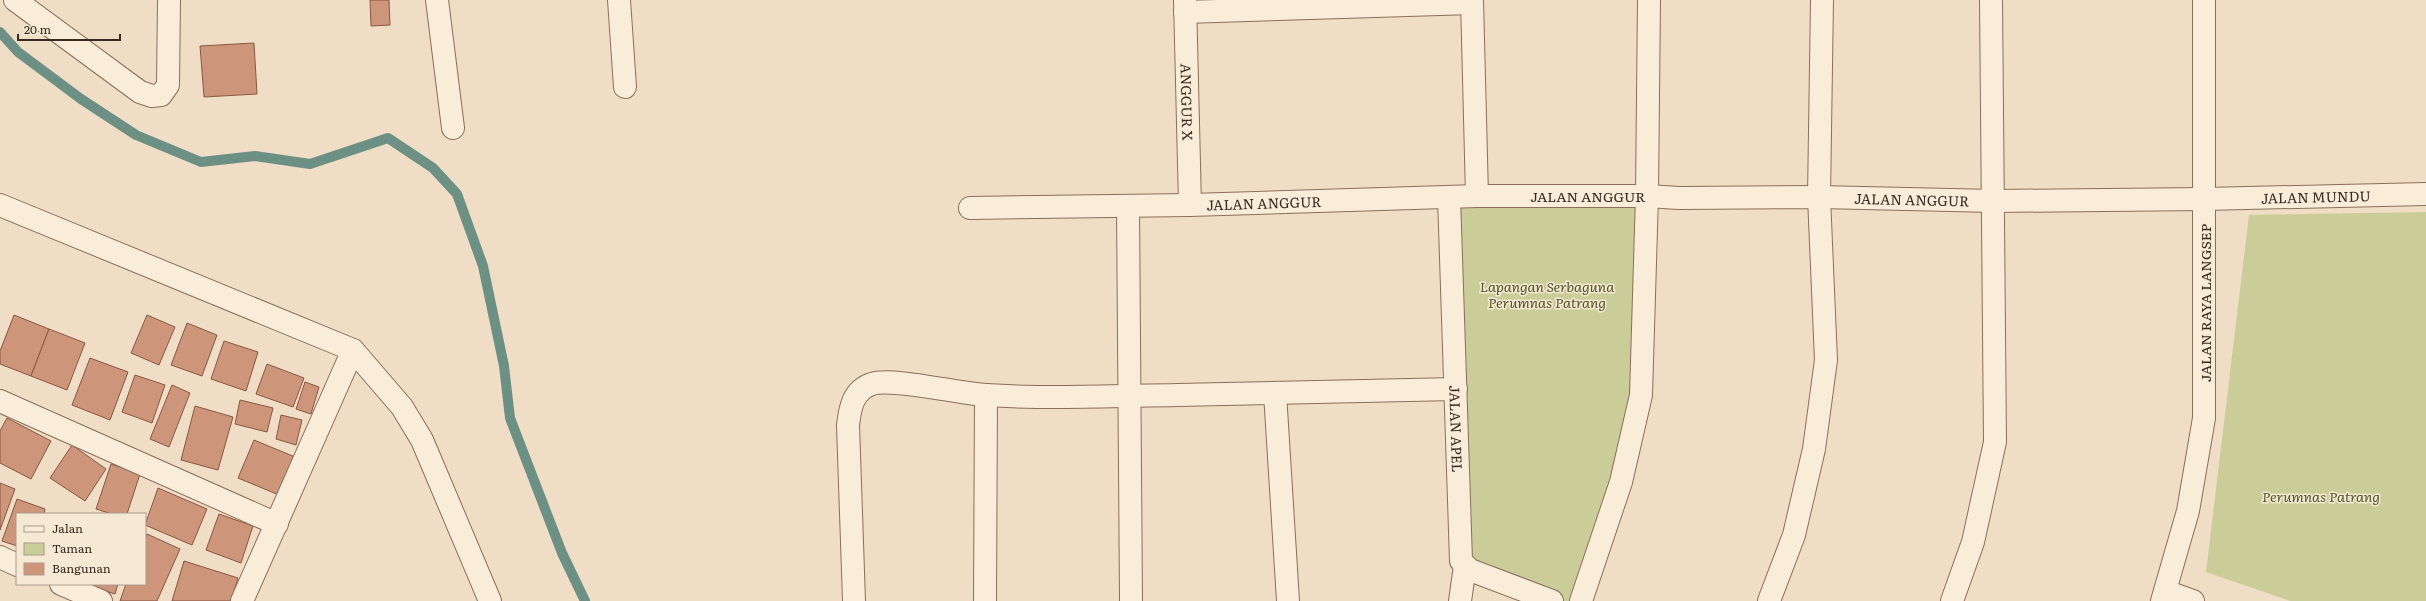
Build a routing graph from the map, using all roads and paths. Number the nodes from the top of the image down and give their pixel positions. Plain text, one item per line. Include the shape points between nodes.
1 (169, 0) edge
2 (437, 0) edge
3 (619, 0) edge
4 (1649, 0) edge
5 (1822, 0) edge
6 (1991, 0) edge
7 (2204, 0) edge
8 (17, 1) edge
9 (1472, 1) edge
10 (1185, 6) edge
11 (624, 87) dead end
12 (453, 128) dead end
13 (2426, 194) edge
14 (1477, 196) junction
15 (1648, 196) junction
16 (1449, 197) junction
17 (1819, 197) junction
18 (2205, 199) junction
19 (1994, 201) junction
20 (1190, 205) junction
21 (0, 206) edge
22 (1128, 206) junction
23 (970, 208) dead end
24 (353, 350) junction
25 (1456, 389) junction
26 (1275, 393) junction
27 (986, 395) junction
28 (1129, 396) junction
29 (0, 401) edge
30 (277, 524) junction
31 (0, 558) edge
32 (16, 565) edge
33 (1465, 566) junction
34 (63, 585) edge
35 (2164, 596) edge
36 (487, 597) edge
37 (101, 601) edge
38 (242, 601) edge
39 (854, 601) edge
40 (986, 601) edge
41 (1131, 601) edge
42 (1288, 601) edge
43 (1460, 601) edge
44 (1552, 601) edge
45 (1581, 601) edge
46 (1769, 601) edge
47 (1952, 601) edge
48 (2193, 601) edge

1 - 8 street via 168,84 162,95 152,96 140,92
2 - 12 street
3 - 11 street
4 - 15 street
5 - 17 street
6 - 19 street
7 - 18 street, JALAN RAYA LANGSEP
9 - 10 street
9 - 14 street
10 - 20 street, ANGGUR X
13 - 18 street, JALAN MUNDU
14 - 15 street, JALAN ANGGUR
14 - 16 street, JALAN ANGGUR
15 - 17 street, JALAN ANGGUR
15 - 45 street via 1641,395 1621,482
16 - 20 street, JALAN ANGGUR
16 - 25 street, JALAN APEL
17 - 19 street, JALAN ANGGUR
17 - 46 street via 1825,368 1814,449 1796,528
18 - 19 street, JALAN ANGGUR
18 - 35 street, JALAN RAYA LANGSEP via 2204,418 2188,511
19 - 47 street via 1995,442 1973,542
20 - 22 street, JALAN ANGGUR
21 - 24 street
22 - 23 street, JALAN ANGGUR
22 - 28 street
24 - 30 street
24 - 36 street via 402,407 422,440
25 - 26 street
25 - 33 street, JALAN APEL via 1461,561
26 - 28 street
26 - 42 street
27 - 28 street
27 - 39 street via 878,382 861,390 856,396 851,406 848,425
27 - 40 street
28 - 41 street
29 - 30 street
30 - 38 street
31 - 32 street
33 - 43 street
33 - 44 street
34 - 37 street
35 - 48 street

